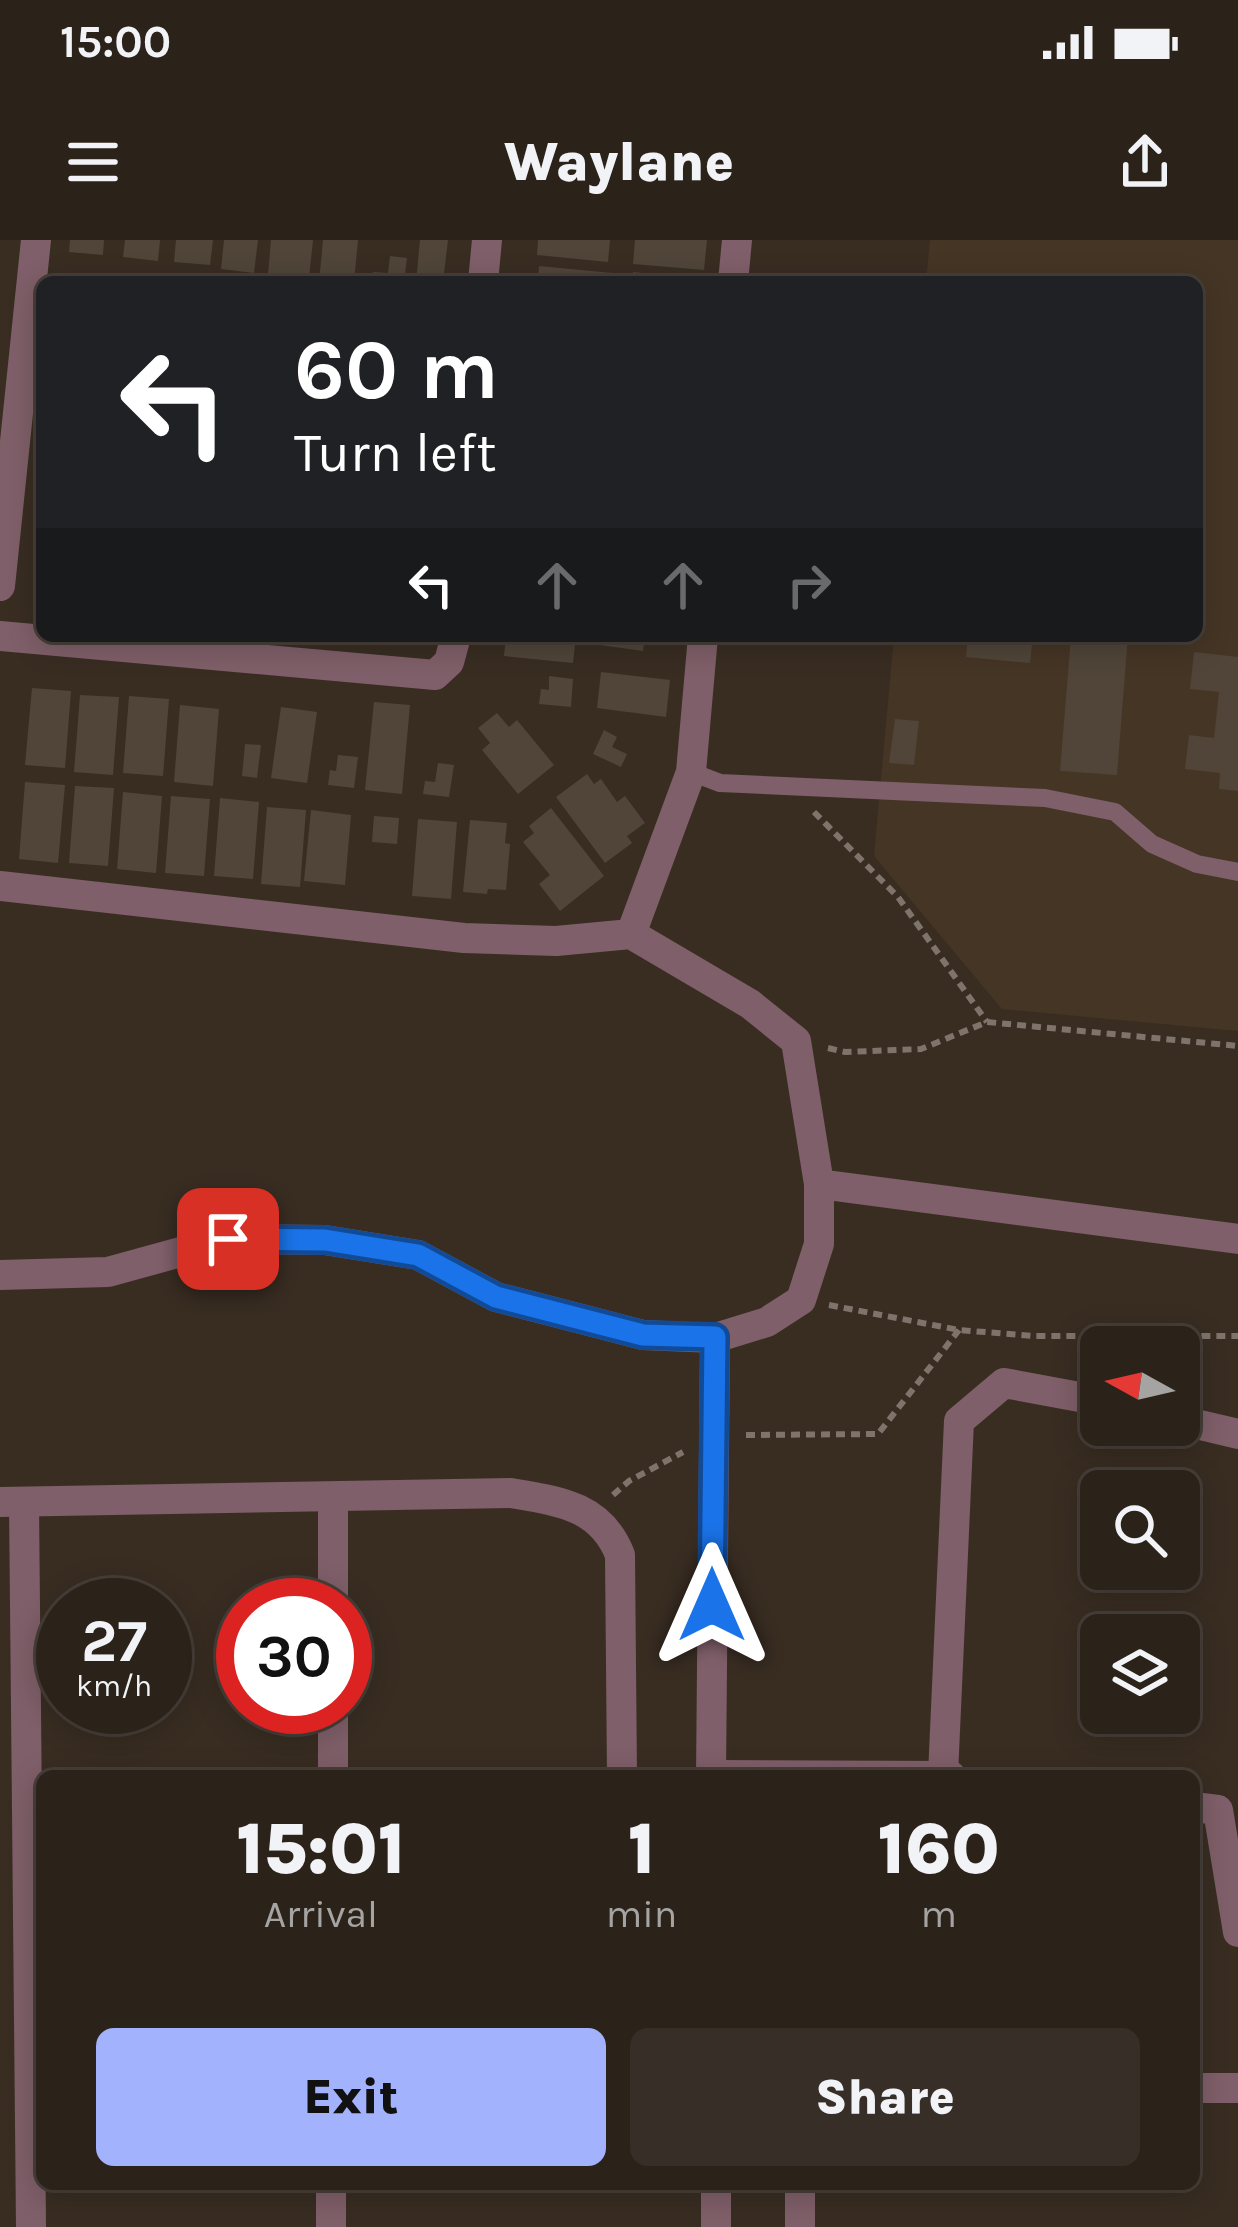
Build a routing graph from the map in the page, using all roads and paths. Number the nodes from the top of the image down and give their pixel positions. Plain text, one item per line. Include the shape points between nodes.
1 (36, 240) edge
2 (488, 240) edge
3 (737, 240) edge
4 (484, 276) edge
5 (734, 276) edge
6 (31, 393) edge
7 (0, 586) edge
8 (0, 636) edge
9 (36, 639) edge
10 (67, 642) edge
11 (454, 642) edge
12 (702, 642) edge
13 (691, 772) junction
14 (786, 784) junction
15 (1238, 872) edge
16 (0, 886) edge
17 (631, 934) junction
18 (987, 1022) junction
19 (796, 1041) junction
20 (1238, 1046) edge
21 (819, 1184) junction
22 (1238, 1239) edge
23 (0, 1275) edge
24 (802, 1300) junction
25 (959, 1330) junction
26 (1238, 1336) edge
27 (715, 1337) junction
28 (1080, 1397) edge
29 (1200, 1425) edge
30 (1238, 1434) edge
31 (713, 1435) junction
32 (333, 1498) junction
33 (12, 1502) edge
34 (592, 1514) junction
35 (333, 1578) edge
36 (333, 1734) edge
37 (333, 1770) edge
38 (622, 1770) edge
39 (711, 1770) edge
40 (947, 1770) edge
41 (1200, 1808) edge
42 (1238, 1932) edge
43 (1238, 2087) edge
44 (1200, 2088) edge
45 (331, 2190) edge
46 (716, 2190) edge
47 (800, 2190) edge
48 (31, 2227) edge
49 (331, 2227) edge
50 (716, 2227) edge
51 (800, 2227) edge

1 - 6 street
2 - 4 street
3 - 5 street
6 - 7 street
8 - 9 street
10 - 11 street via 435,675
12 - 13 street
13 - 14 lane via 720,783
13 - 17 street
14 - 15 lane via 1045,798 1115,812 1152,844
14 - 18 path via 898,897
16 - 17 street via 464,938
17 - 19 street via 750,1004
18 - 19 path via 921,1049 845,1052
18 - 20 path
19 - 21 street
21 - 22 street
21 - 24 street via 818,1244
23 - 27 street via 108,1273 228,1239 325,1240 418,1255 496,1297 643,1335
24 - 25 path
24 - 27 street via 767,1322
25 - 26 path
25 - 31 path via 878,1434
27 - 31 street
28 - 40 street via 1004,1383 959,1421
29 - 30 street
31 - 34 path via 629,1481
31 - 39 street
32 - 33 street
32 - 34 street via 511,1492
32 - 35 street
33 - 48 street
34 - 38 street via 620,1555
36 - 37 street
41 - 42 street via 1218,1810
43 - 44 street
45 - 49 street
46 - 50 street
47 - 51 street

